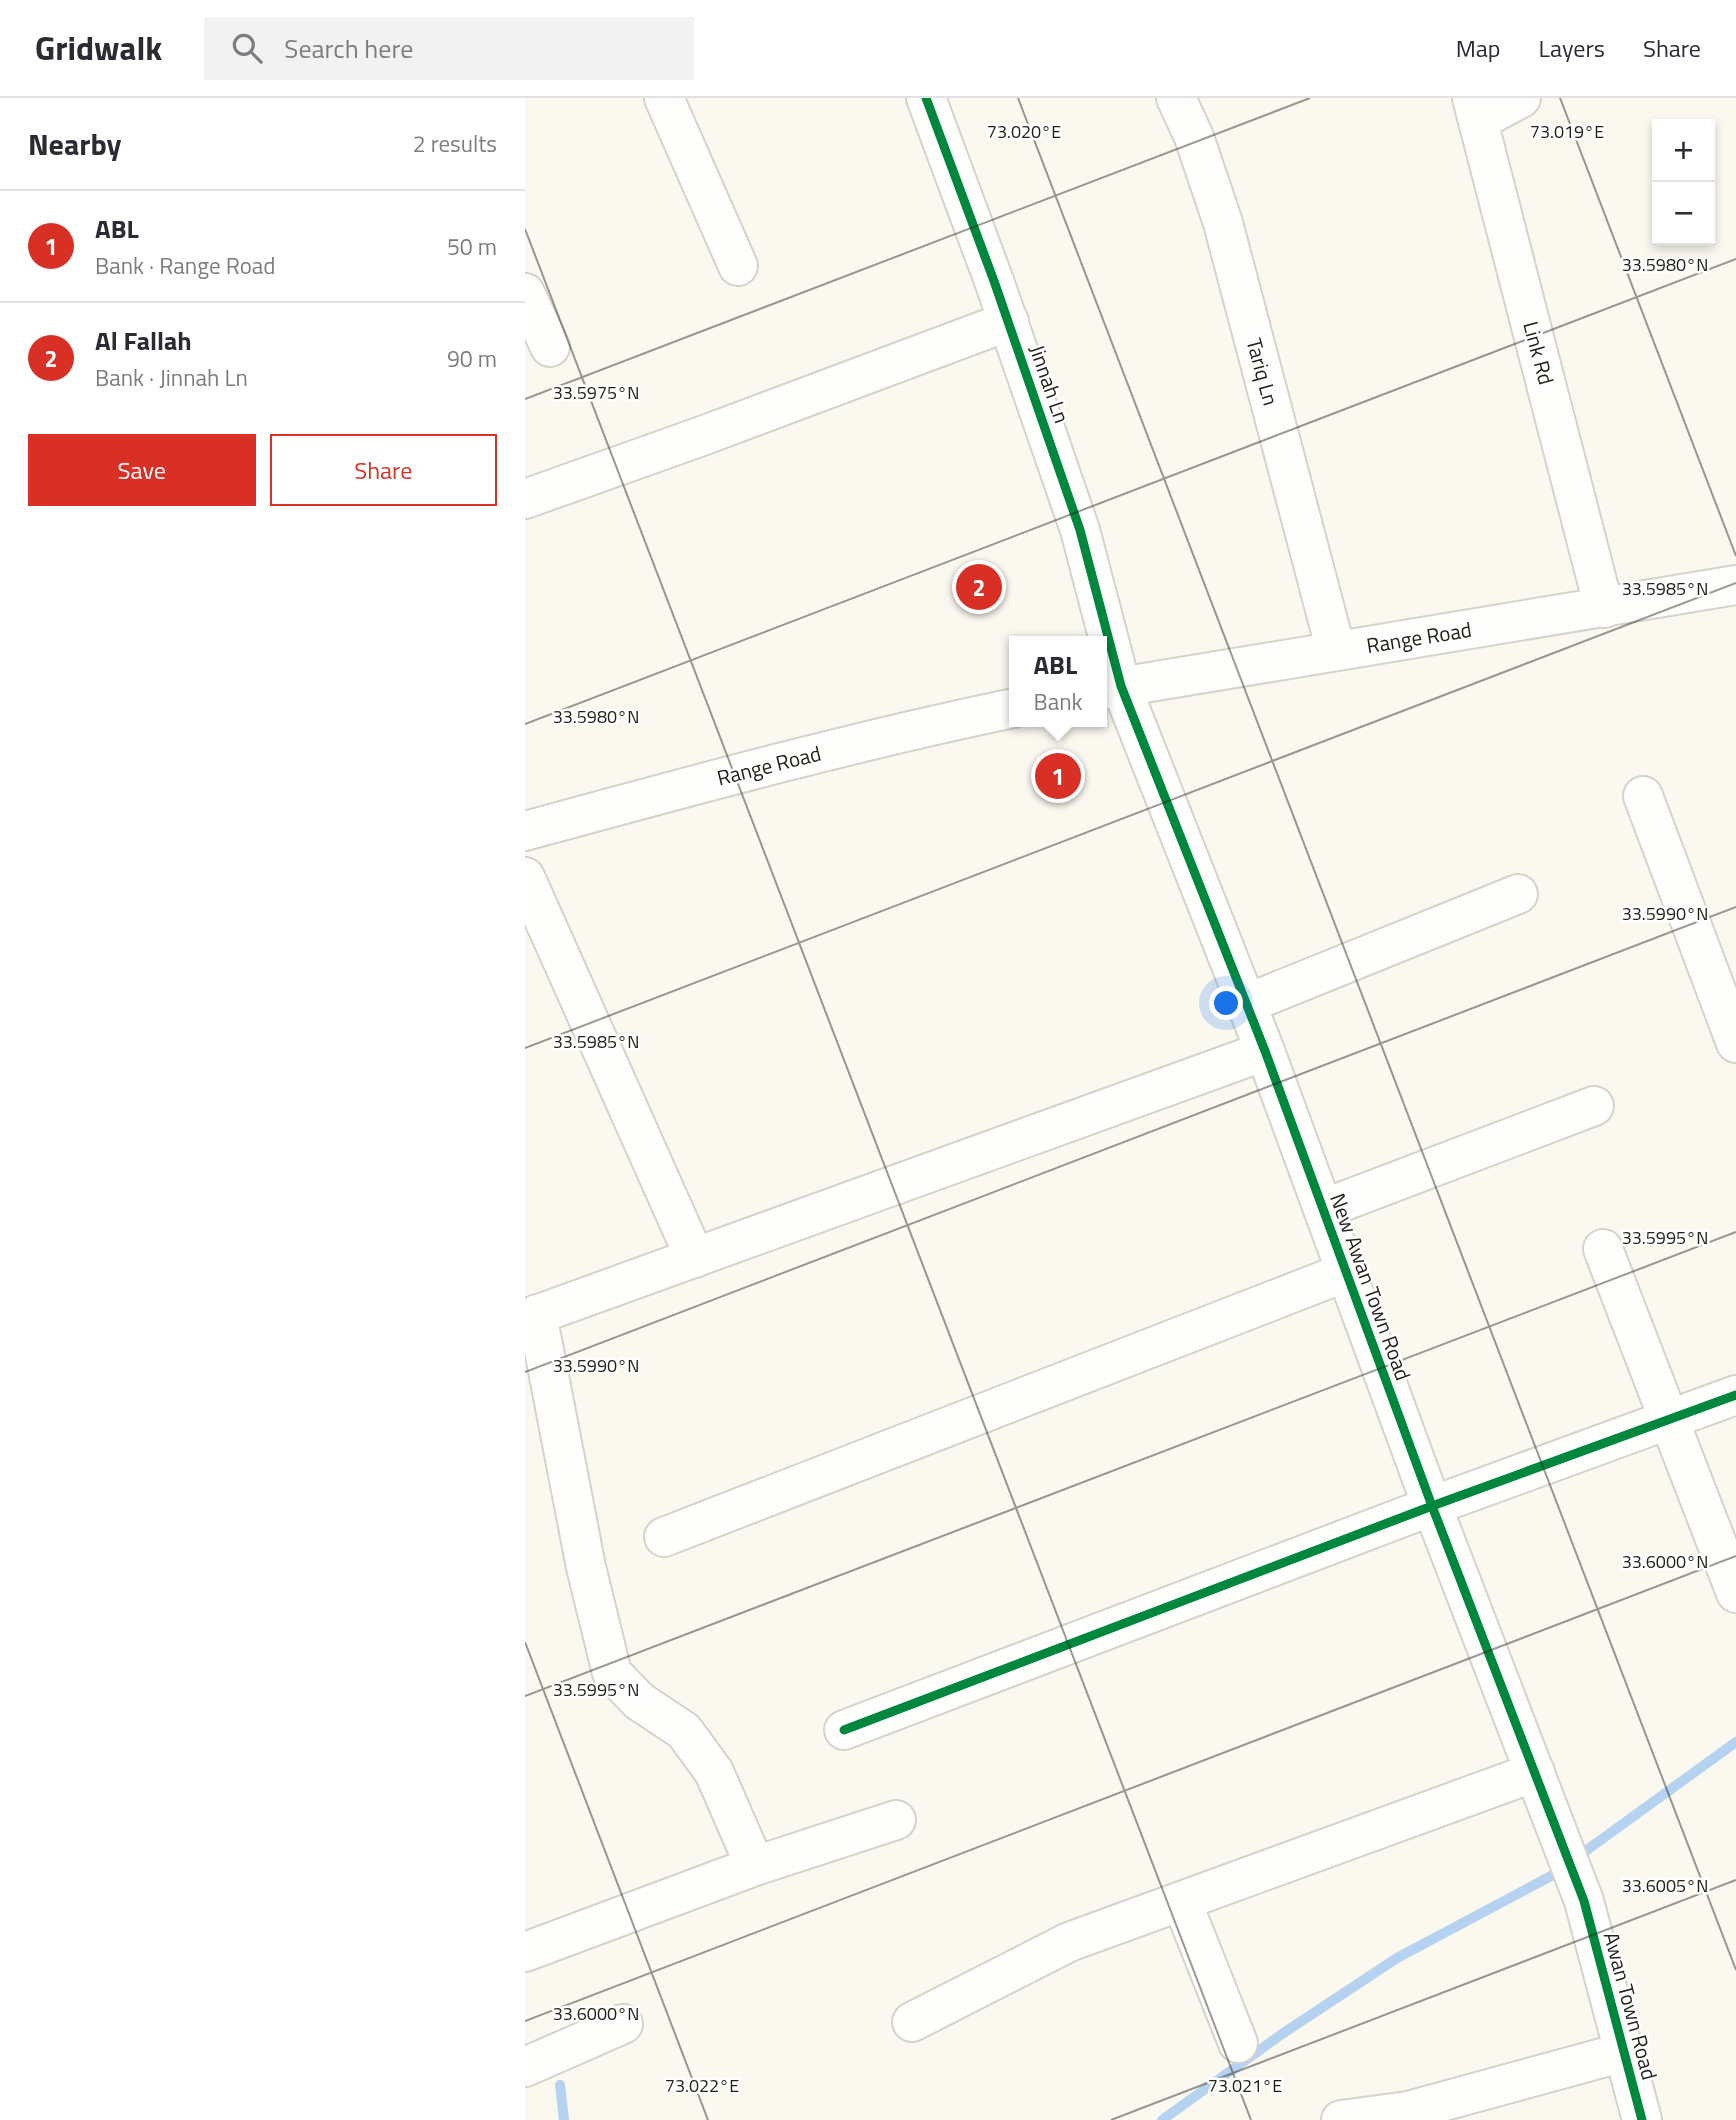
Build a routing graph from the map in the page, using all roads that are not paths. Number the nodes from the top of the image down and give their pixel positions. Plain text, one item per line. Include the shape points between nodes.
1 (664, 98) edge
2 (926, 98) edge
3 (1176, 98) edge
4 (1521, 98) edge
5 (1475, 109) edge
6 (738, 266) dead end
7 (525, 293) edge
8 (1009, 321) junction
9 (550, 347) dead end
10 (525, 499) edge
11 (1736, 584) edge
12 (1604, 608) junction
13 (1101, 636) edge
14 (1336, 651) junction
15 (1107, 668) edge
16 (1111, 688) edge
17 (1009, 709) edge
18 (1643, 796) dead end
19 (525, 831) edge
20 (525, 877) edge
21 (1518, 894) dead end
22 (1246, 1004) junction
23 (1736, 1043) edge
24 (1265, 1051) junction
25 (1594, 1106) dead end
26 (1323, 1209) junction
27 (1603, 1249) dead end
28 (695, 1258) junction
29 (1346, 1272) junction
30 (531, 1317) edge
31 (1736, 1395) edge
32 (1669, 1419) junction
33 (1431, 1506) junction
34 (664, 1537) dead end
35 (1736, 1593) edge
36 (844, 1730) dead end
37 (1535, 1772) junction
38 (896, 1820) dead end
39 (755, 1866) junction
40 (1584, 1901) joint
41 (1182, 1902) junction
42 (525, 1952) edge
43 (912, 2022) dead end
44 (623, 2024) dead end
45 (1238, 2043) dead end
46 (1624, 2052) junction
47 (525, 2067) edge
48 (1341, 2120) edge
49 (1642, 2120) edge

1 - 6 street
2 - 8 street, Jinnah Ln
3 - 14 street, Tariq Ln via 1223,223
4 - 5 street
5 - 12 street, Link Rd
7 - 9 street
8 - 10 street
8 - 13 street, Jinnah Ln via 1080,530
11 - 12 street, Range Road
12 - 14 street, Range Road
14 - 16 street, Range Road
15 - 16 street, Jinnah Ln
16 - 22 street, New Awan Town Road
17 - 19 street, Range Road
18 - 23 street
20 - 28 street
21 - 22 street
22 - 24 street, New Awan Town Road
24 - 26 street, New Awan Town Road
24 - 28 street
25 - 26 street
26 - 29 street, New Awan Town Road
27 - 32 street
28 - 30 street
29 - 33 street, New Awan Town Road
29 - 34 street
30 - 39 street via 612,1673 639,1701 684,1731 714,1772
31 - 32 street
32 - 33 street
32 - 35 street
33 - 36 street
33 - 37 street, New Awan Town Road
37 - 40 street, New Awan Town Road
37 - 41 street
38 - 39 street
39 - 42 street
40 - 46 street, Awan Town Road
41 - 43 street via 1069,1942
41 - 45 street
44 - 47 street
46 - 48 street via 1408,2111
46 - 49 street, Awan Town Road

